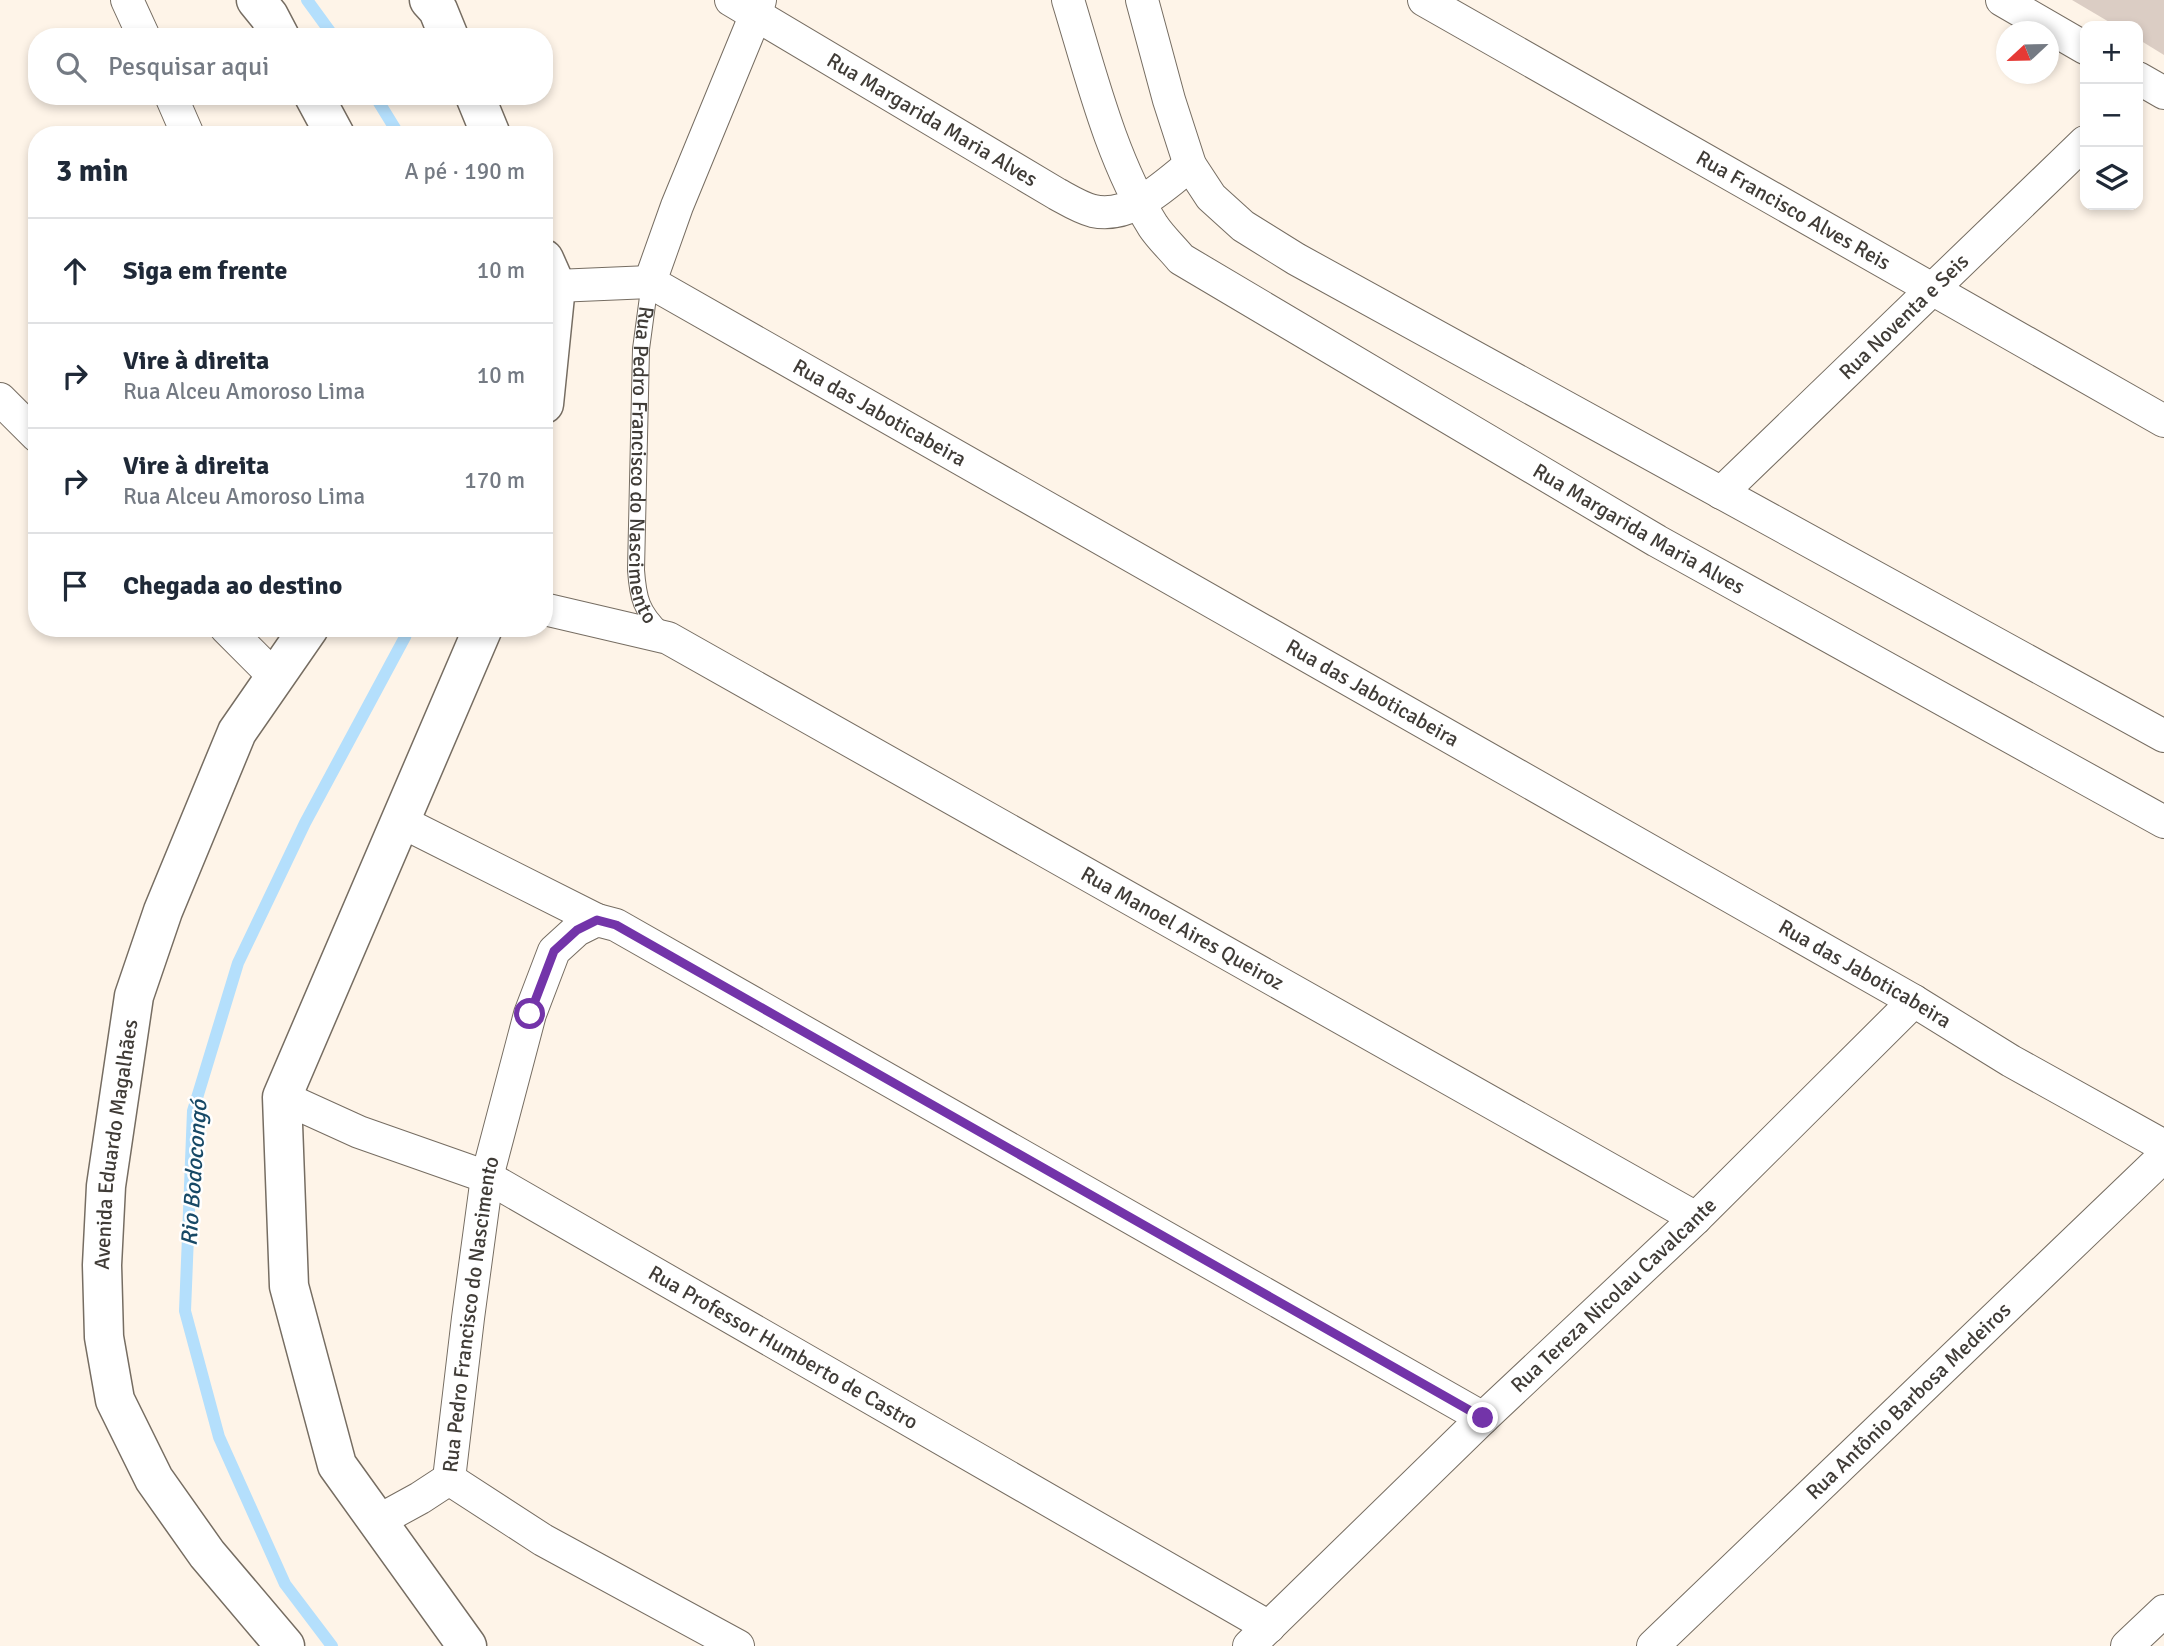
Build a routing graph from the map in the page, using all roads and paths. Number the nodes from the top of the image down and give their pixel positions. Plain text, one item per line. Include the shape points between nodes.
1 (127, 0) edge
2 (256, 0) edge
3 (429, 0) edge
4 (1068, 0) edge
5 (1142, 0) edge
6 (1424, 0) edge
7 (2002, 0) edge
8 (749, 5) edge
9 (140, 28) edge
10 (275, 28) edge
11 (445, 28) edge
12 (2080, 45) edge
13 (175, 105) edge
14 (319, 105) edge
15 (479, 105) edge
16 (184, 126) edge
17 (330, 126) edge
18 (487, 126) edge
19 (2080, 147) edge
20 (1190, 165) junction
21 (1140, 203) junction
22 (553, 272) edge
23 (650, 282) junction
24 (1932, 290) junction
25 (0, 399) edge
26 (2164, 421) edge
27 (28, 427) edge
28 (1721, 493) junction
29 (553, 611) edge
30 (235, 637) edge
31 (303, 637) edge
32 (479, 637) edge
33 (668, 638) junction
34 (275, 677) junction
35 (2164, 736) edge
36 (400, 821) junction
37 (2164, 822) edge
38 (597, 920) junction
39 (1914, 1001) junction
40 (282, 1097) junction
41 (2164, 1146) edge
42 (2164, 1156) edge
43 (487, 1177) junction
44 (1696, 1218) junction
45 (1483, 1418) junction
46 (449, 1479) junction
47 (378, 1521) junction
48 (2164, 1611) edge
49 (1259, 1636) edge
50 (285, 1646) edge
51 (467, 1646) edge
52 (738, 1646) edge
53 (1653, 1646) edge
54 (2127, 1646) edge

1 - 9 street
2 - 10 street
3 - 11 street
4 - 21 street, Rua Margarida Maria Alves via 1117,154
5 - 20 street
6 - 24 street, Rua Francisco Alves Reis
7 - 12 street
8 - 21 street, Rua Margarida Maria Alves via 1057,194 1091,210 1115,212
8 - 23 street
13 - 16 street
14 - 17 street
15 - 18 street
19 - 24 street, Rua Noventa e Seis
20 - 21 street
20 - 28 street via 1211,197 1243,226 1296,259
21 - 37 street, Rua Margarida Maria Alves via 1181,259 1657,541
22 - 23 street
23 - 33 lane, Rua Pedro Francisco do Nascimento via 641,349 636,570 642,607
23 - 39 street, Rua das Jaboticabeira
24 - 26 street, Rua Francisco Alves Reis
24 - 28 street, Rua Noventa e Seis
25 - 27 street
28 - 35 street
29 - 33 street, Rua Manoel Aires Queiroz
30 - 34 street
31 - 34 street, Avenida Eduardo Magalhães
32 - 36 street
33 - 44 street, Rua Manoel Aires Queiroz
34 - 50 street, Avenida Eduardo Magalhães via 237,732 163,911 134,996 106,1185 102,1265 104,1337 115,1400 154,1479 207,1554
36 - 38 street
36 - 40 street
38 - 43 street, Rua Pedro Francisco do Nascimento via 577,930 554,951 530,1014
38 - 45 street via 616,925
39 - 41 street, Rua das Jaboticabeira
39 - 44 street, Rua Tereza Nicolau Cavalcante
40 - 43 street, Rua Professor Humberto de Castro via 359,1132
40 - 47 street via 289,1286 337,1465
42 - 53 street, Rua Antônio Barbosa Medeiros
43 - 46 street, Rua Pedro Francisco do Nascimento
43 - 49 street, Rua Professor Humberto de Castro
44 - 45 street, Rua Tereza Nicolau Cavalcante
45 - 49 street, Rua Tereza Nicolau Cavalcante
46 - 47 street
46 - 52 street, Rua Pedro Francisco do Nascimento via 544,1540
47 - 51 street
48 - 54 street

